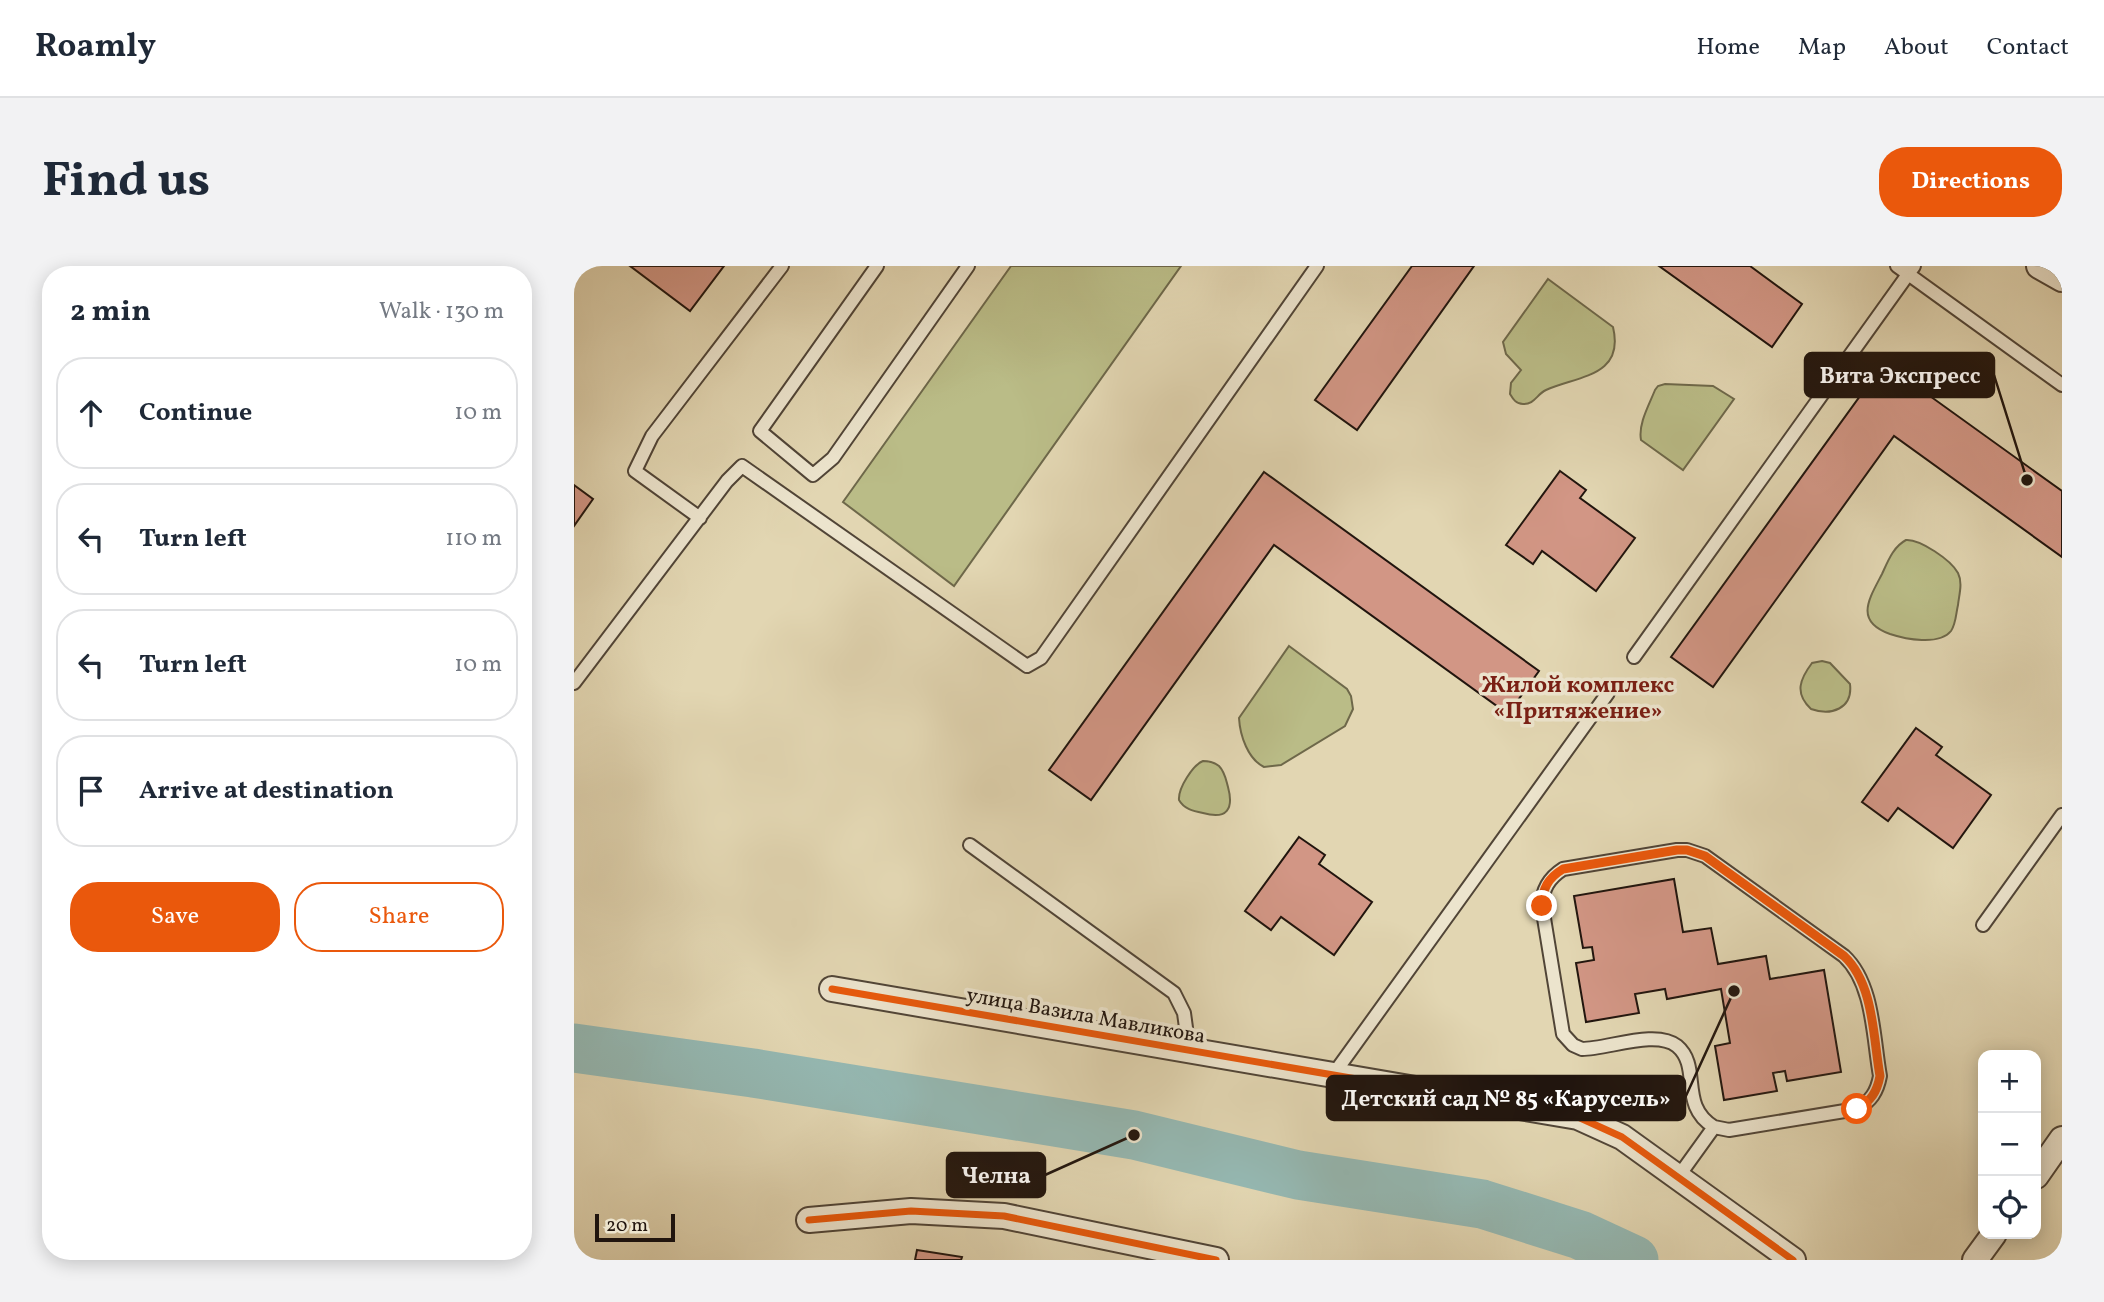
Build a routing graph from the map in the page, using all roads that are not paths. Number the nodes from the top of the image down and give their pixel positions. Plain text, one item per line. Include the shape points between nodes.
1 (782, 266) edge
2 (877, 266) edge
3 (968, 266) edge
4 (1317, 266) edge
5 (1897, 266) edge
6 (2039, 266) edge
7 (1912, 270) edge
8 (2062, 279) edge
9 (2062, 385) edge
10 (700, 518) junction
11 (1634, 657) dead end
12 (574, 683) edge
13 (1608, 693) dead end
14 (2062, 815) edge
15 (970, 845) dead end
16 (1983, 925) dead end
17 (832, 989) dead end
18 (1189, 1050) junction
19 (1333, 1075) junction
20 (1714, 1127) junction
21 (2062, 1139) edge
22 (2041, 1169) edge
23 (1678, 1177) junction
24 (809, 1220) dead end
25 (1990, 1239) edge
26 (1216, 1260) edge
27 (1793, 1260) edge
28 (1975, 1260) edge

1 - 10 lane via 652,436 635,471
2 - 3 lane via 760,431 813,475 834,458
4 - 10 lane via 1041,658 1027,666 742,466
5 - 7 lane
6 - 8 street
7 - 9 lane
7 - 11 lane
10 - 12 lane
13 - 19 lane
14 - 16 lane
15 - 18 lane via 1174,993 1184,1013
17 - 18 street, улица Вазила Мавликова
18 - 19 street, улица Вазила Мавликова
19 - 23 street, улица Вазила Мавликова via 1578,1117 1622,1137
20 - 20 lane via 1729,1130 1857,1109 1873,1097 1880,1076 1866,988 1857,970 1844,956 1696,852 1677,850 1563,869 1545,887 1542,906 1563,1034 1581,1049 1651,1039 1674,1044 1687,1058 1695,1106
20 - 23 lane
21 - 22 street
23 - 27 street, улица Вазила Мавликова
24 - 26 street via 911,1210 1004,1216
25 - 28 street

